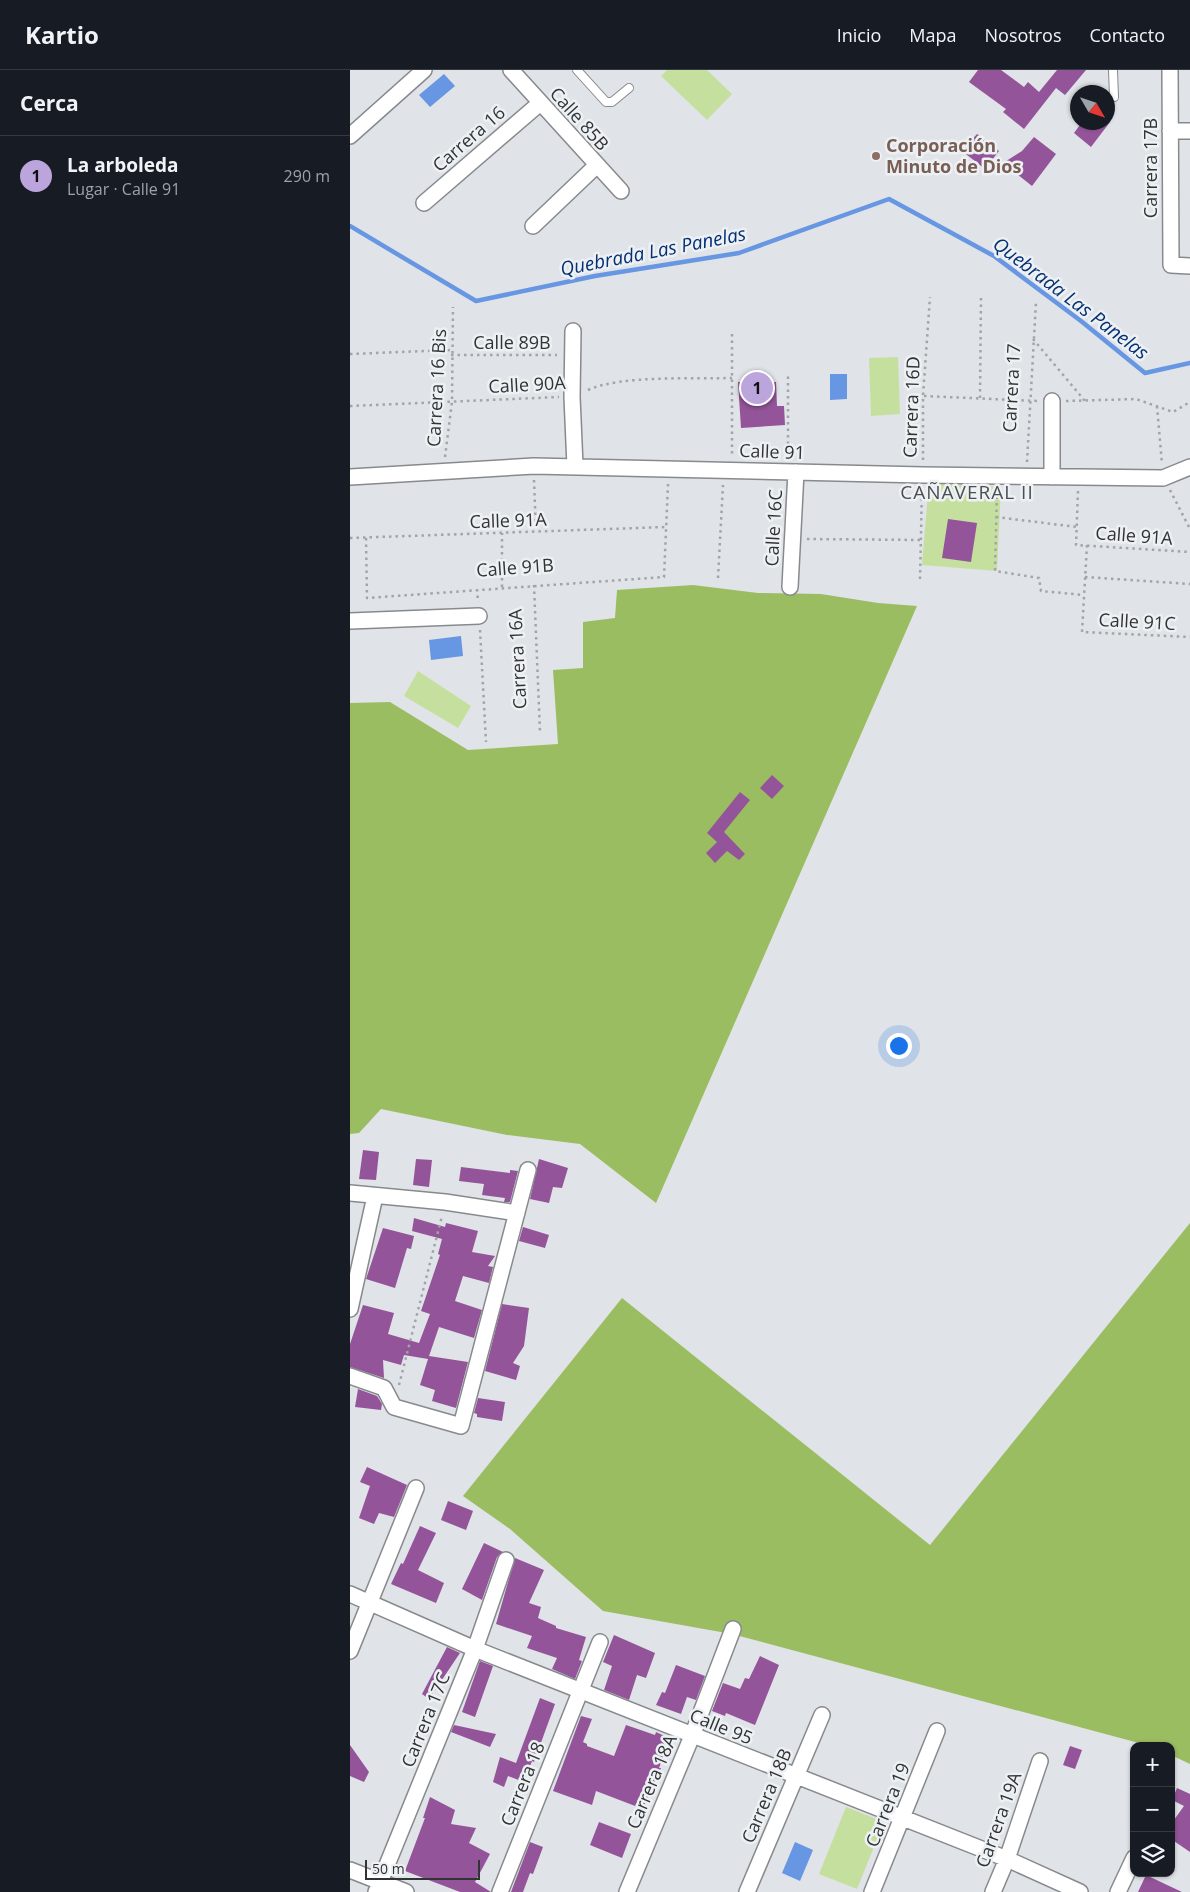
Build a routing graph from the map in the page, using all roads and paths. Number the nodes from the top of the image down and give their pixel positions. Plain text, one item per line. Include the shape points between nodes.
1 (424, 70) edge
2 (511, 70) edge
3 (577, 70) edge
4 (1113, 70) edge
5 (1170, 70) edge
6 (405, 76) edge
7 (1114, 85) edge
8 (629, 88) dead end
9 (539, 104) junction
10 (1170, 131) junction
11 (1190, 131) edge
12 (350, 136) edge
13 (596, 166) junction
14 (621, 191) dead end
15 (424, 203) dead end
16 (533, 226) dead end
17 (1190, 266) edge
18 (930, 296) dead end
19 (981, 297) dead end
20 (1036, 302) dead end
21 (453, 307) dead end
22 (573, 331) dead end
23 (732, 334) dead end
24 (1033, 339) junction
25 (451, 350) junction
26 (350, 354) edge
27 (451, 355) junction
28 (573, 356) junction
29 (788, 375) dead end
30 (732, 378) junction
31 (572, 396) junction
32 (980, 398) dead end
33 (1052, 401) dead end
34 (1085, 401) dead end
35 (452, 402) junction
36 (350, 406) edge
37 (1157, 406) dead end
38 (534, 466) junction
39 (575, 466) junction
40 (1190, 467) edge
41 (669, 468) junction
42 (728, 469) junction
43 (444, 471) junction
44 (792, 472) junction
45 (923, 475) junction
46 (998, 476) junction
47 (1027, 476) junction
48 (1052, 477) junction
49 (1078, 477) junction
50 (1163, 478) junction
51 (350, 480) edge
52 (996, 516) junction
53 (666, 527) junction
54 (1077, 527) junction
55 (1190, 529) edge
56 (536, 532) junction
57 (502, 533) junction
58 (350, 538) edge
59 (366, 538) junction
60 (792, 539) junction
61 (921, 540) junction
62 (1087, 545) junction
63 (1190, 552) edge
64 (1085, 576) junction
65 (718, 578) dead end
66 (920, 579) dead end
67 (1190, 584) edge
68 (534, 585) junction
69 (502, 587) junction
70 (790, 587) dead end
71 (477, 589) junction
72 (1084, 595) junction
73 (479, 616) junction
74 (350, 621) edge
75 (1190, 637) edge
76 (540, 732) dead end
77 (486, 742) dead end
78 (528, 1170) dead end
79 (350, 1193) edge
80 (375, 1196) junction
81 (445, 1202) junction
82 (517, 1213) junction
83 (350, 1309) edge
84 (350, 1376) edge
85 (394, 1407) junction
86 (416, 1488) dead end
87 (506, 1560) dead end
88 (350, 1594) edge
89 (369, 1603) junction
90 (733, 1629) dead end
91 (600, 1642) dead end
92 (474, 1649) junction
93 (350, 1651) edge
94 (580, 1690) junction
95 (822, 1715) dead end
96 (937, 1731) dead end
97 (692, 1736) junction
98 (1040, 1761) dead end
99 (794, 1776) junction
100 (903, 1819) junction
101 (1007, 1859) junction
102 (1130, 1866) edge
103 (350, 1870) edge
104 (378, 1887) edge
105 (406, 1892) edge
106 (500, 1892) edge
107 (627, 1892) edge
108 (747, 1892) edge
109 (872, 1892) edge
110 (993, 1892) edge
111 (1080, 1892) edge
112 (1118, 1892) edge

1 - 6 street
2 - 9 street, Calle 85B
3 - 8 lane via 606,102 612,102
4 - 7 lane
5 - 10 street, Carrera 17B
6 - 12 street
9 - 13 street, Calle 85B
9 - 15 street, Carrera 16
10 - 11 street
10 - 17 street, Carrera 17B via 1171,265
13 - 14 street, Calle 85B
13 - 16 street
18 - 45 path, Carrera 16D via 923,396
19 - 32 path
20 - 24 path, Carrera 17
21 - 25 path, Carrera 16 Bis
22 - 28 street
23 - 30 path
24 - 34 path
24 - 47 path, Carrera 17
25 - 26 path, Calle 89B
25 - 27 path, Carrera 16 Bis
27 - 28 path, Calle 89B
27 - 35 path, Carrera 16 Bis
28 - 31 street
29 - 44 path, Calle 16C
30 - 31 path, Calle 90A via 618,382 599,385
30 - 42 path
31 - 35 path, Calle 90A
31 - 39 street
33 - 48 street
35 - 36 path, Calle 90A
35 - 43 path, Carrera 16 Bis
37 - 50 path
38 - 39 street, Calle 91
38 - 43 street, Calle 91
38 - 56 path
39 - 41 street, Calle 91
40 - 50 street, Calle 91
41 - 42 street, Calle 91
41 - 53 path
42 - 44 street, Calle 91
42 - 65 path
43 - 51 street, Calle 91
44 - 45 street, Calle 91
44 - 60 street, Calle 16C
45 - 46 street, Calle 91
45 - 61 path, Carrera 16D
46 - 47 street, Calle 91
46 - 52 path
47 - 48 street, Calle 91
48 - 49 street, Calle 91
49 - 50 street, Calle 91
49 - 54 path
50 - 55 path
52 - 54 path, Calle 91A
52 - 72 path via 994,571 1039,578 1041,591
53 - 56 path, Calle 91A
53 - 68 path, Calle 91B via 664,577
54 - 62 path, Calle 91A via 1076,545
56 - 57 path, Calle 91A
57 - 59 path, Calle 91A
57 - 69 path
58 - 59 path, Calle 91A
59 - 71 path, Calle 91B via 367,598
60 - 61 path
60 - 70 street, Calle 16C
61 - 66 path, Carrera 16D
62 - 63 path, Calle 91A
62 - 64 path
64 - 67 path
64 - 72 path
68 - 69 path, Calle 91B
68 - 76 path, Carrera 16A
69 - 71 path, Calle 91B
71 - 73 path
72 - 75 path, Calle 91C via 1082,632
73 - 74 street
73 - 77 path
78 - 82 street
79 - 80 street
80 - 81 street
80 - 83 street
81 - 82 street
81 - 85 path
82 - 85 street via 461,1426
84 - 85 street via 384,1388
86 - 89 street
87 - 92 street, Carrera 17C
88 - 89 street, Calle 95
89 - 92 street, Calle 95
89 - 93 street
90 - 97 street, Carrera 18A
91 - 94 street, Carrera 18
92 - 94 street, Calle 95
92 - 104 street, Carrera 17C
94 - 97 street, Calle 95
94 - 106 street, Carrera 18
95 - 99 street, Carrera 18B
96 - 100 street, Carrera 19
97 - 99 street, Calle 95
97 - 107 street, Carrera 18A
98 - 101 street, Carrera 19A
99 - 100 street, Calle 95
99 - 108 street, Carrera 18B
100 - 101 street, Calle 95
100 - 109 street, Carrera 19
101 - 110 street, Carrera 19A
101 - 111 street, Calle 95
102 - 112 street
103 - 104 street
104 - 105 street

